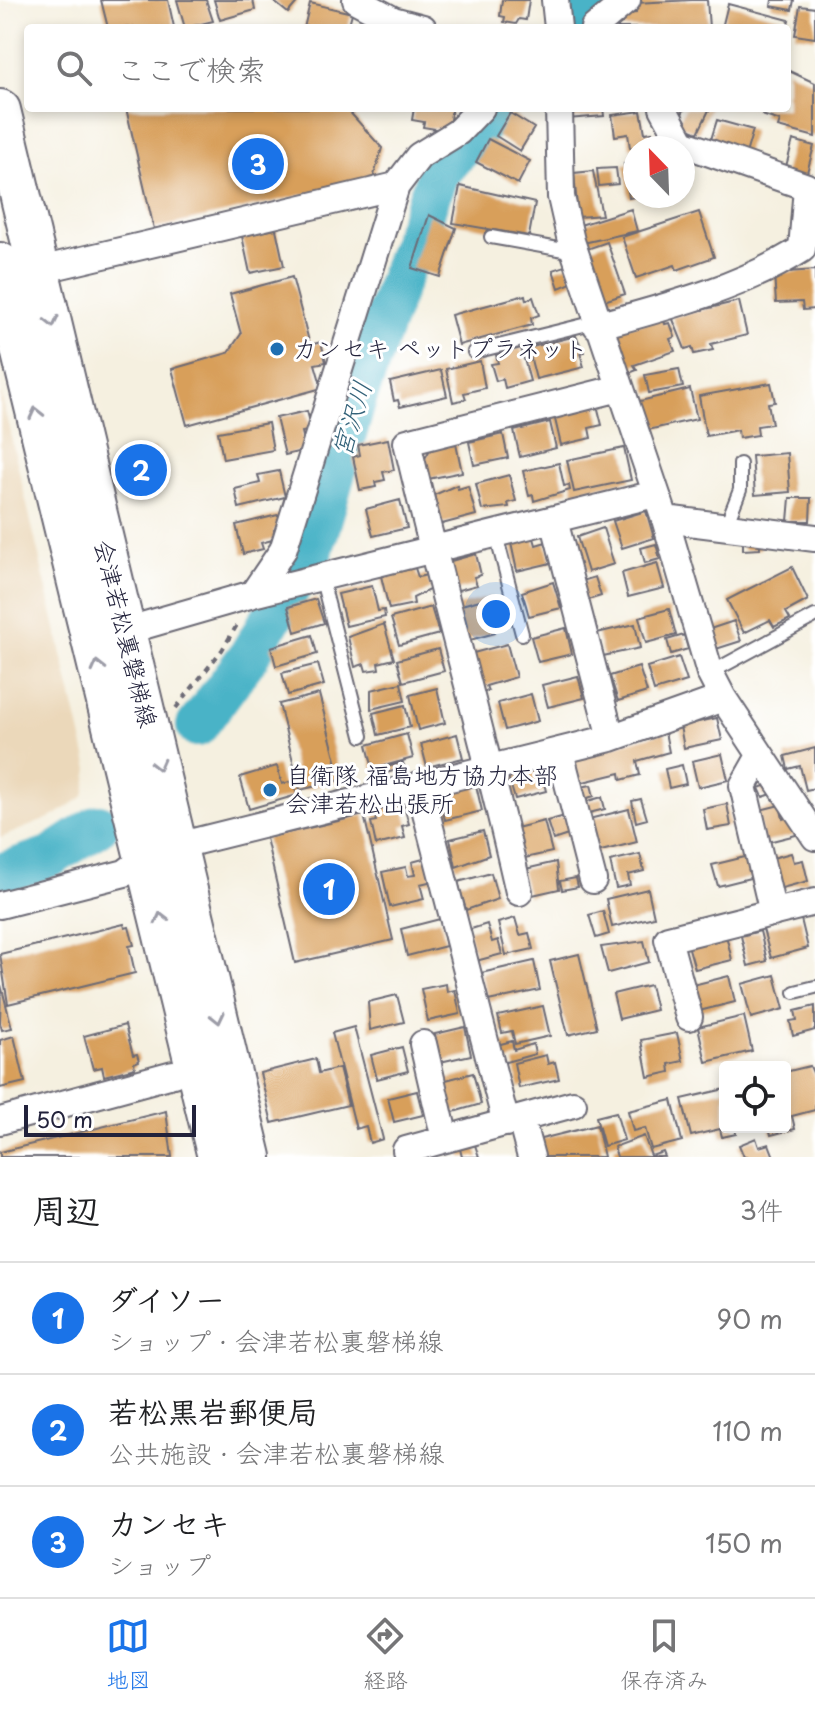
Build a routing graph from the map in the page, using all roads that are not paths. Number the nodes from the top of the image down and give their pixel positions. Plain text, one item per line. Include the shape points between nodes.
1 (356, 0) edge
2 (555, 0) edge
3 (627, 0) edge
4 (408, 24) edge
5 (558, 24) edge
6 (599, 24) edge
7 (0, 110) edge
8 (477, 112) edge
9 (559, 112) edge
10 (665, 112) edge
11 (396, 186) junction
12 (491, 237) dead end
13 (808, 250) edge
14 (575, 252) junction
15 (11, 273) edge
16 (596, 324) junction
17 (474, 352) dead end
18 (620, 388) junction
19 (740, 464) dead end
20 (655, 494) junction
21 (665, 519) junction
22 (554, 520) junction
23 (726, 525) junction
24 (496, 535) junction
25 (815, 538) edge
26 (432, 551) junction
27 (322, 580) junction
28 (253, 594) junction
29 (815, 616) edge
30 (125, 631) junction
31 (522, 634) dead end
32 (710, 673) junction
33 (723, 698) junction
34 (362, 736) dead end
35 (611, 738) junction
36 (560, 752) junction
37 (760, 756) junction
38 (491, 769) junction
39 (419, 785) junction
40 (815, 837) edge
41 (162, 852) junction
42 (593, 880) dead end
43 (519, 892) dead end
44 (815, 902) edge
45 (0, 905) edge
46 (773, 913) junction
47 (815, 987) edge
48 (795, 992) dead end
49 (689, 1017) dead end
50 (423, 1044) dead end
51 (173, 1074) dead end
52 (573, 1104) dead end
53 (0, 1121) edge
54 (513, 1121) junction
55 (445, 1139) junction
56 (406, 1150) dead end
57 (218, 1157) edge
58 (251, 1157) edge
59 (531, 1157) edge

1 - 4 street
2 - 5 street
3 - 6 street
7 - 15 main road, 会津若松裏磐梯線
8 - 11 street via 458,132 419,156
9 - 14 street via 561,197
10 - 13 street via 682,143 807,187
11 - 15 street
11 - 28 street via 283,550
12 - 14 lane
13 - 16 street via 683,302
14 - 16 street
15 -> 30 main road, 会津若松裏磐梯線
41 -> 15 main road, 会津若松裏磐梯線
16 - 17 lane
16 - 18 street
18 - 20 street
18 - 26 street via 407,442
19 - 23 lane via 740,490
20 - 21 street
20 - 22 street
21 - 23 street
21 - 32 street
22 - 24 street
22 - 35 street
23 - 25 street
24 - 26 street
24 - 31 lane
26 - 27 street
26 - 38 street
27 - 28 street
27 - 34 lane
28 - 30 street
29 - 32 lane
30 -> 41 main road, 会津若松裏磐梯線
32 - 33 street
33 - 35 street
33 - 37 street
35 - 36 street
36 - 38 street
36 - 42 street
37 - 40 street
37 - 46 street via 743,786
38 - 39 street
38 - 43 street
39 - 41 street
39 - 54 street
41 - 45 street via 125,873
57 -> 41 main road, 会津若松裏磐梯線
41 -> 58 main road, 会津若松裏磐梯線
44 - 46 street
46 - 49 street via 668,939
47 - 48 lane
50 - 55 street
51 - 53 street
52 - 54 street
54 - 55 street
54 - 59 street
55 - 56 street

